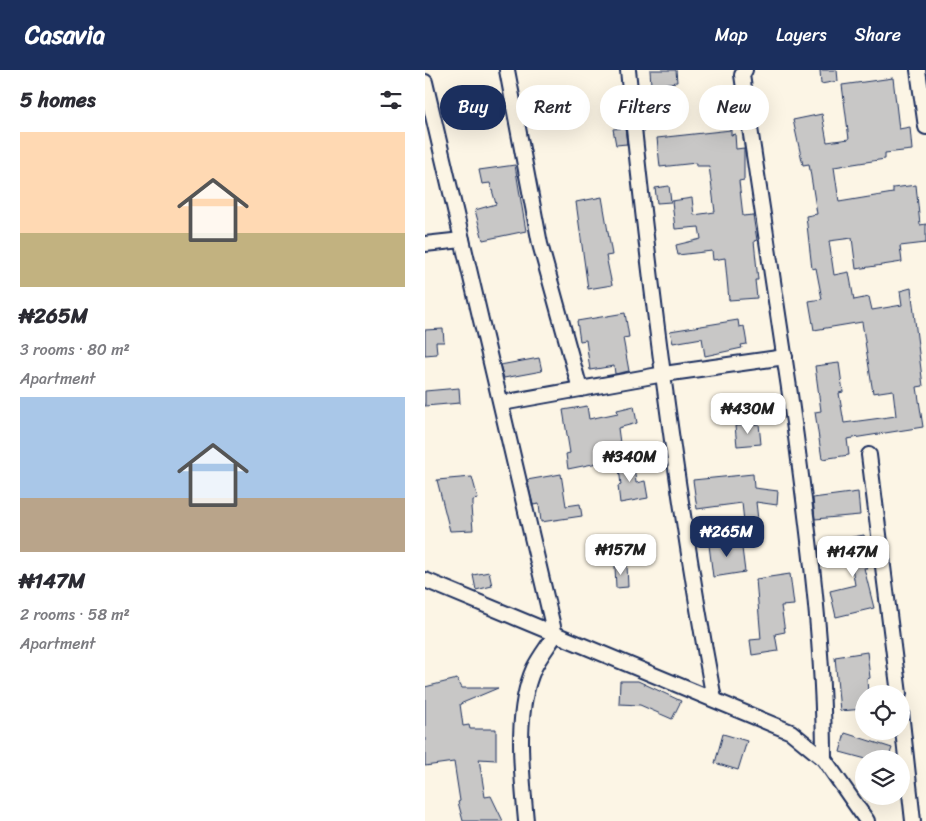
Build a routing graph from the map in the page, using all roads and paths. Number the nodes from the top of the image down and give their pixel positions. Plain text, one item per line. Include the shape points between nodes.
1 (507, 70) edge
2 (628, 70) edge
3 (745, 70) edge
4 (918, 70) edge
5 (425, 82) edge
6 (926, 127) edge
7 (462, 240) junction
8 (425, 244) edge
9 (785, 357) junction
10 (664, 374) junction
11 (580, 389) junction
12 (502, 403) junction
13 (869, 455) dead end
14 (425, 580) edge
15 (555, 635) junction
16 (898, 685) edge
17 (714, 699) junction
18 (904, 740) edge
19 (824, 759) junction
20 (526, 821) edge
21 (867, 821) edge
22 (913, 821) edge

1 - 11 street via 540,244
2 - 10 street via 643,228
3 - 9 street via 742,75
4 - 6 street
5 - 7 street
7 - 8 street
7 - 12 street
9 - 10 street
9 - 19 street via 814,571 824,689
10 - 11 street
10 - 17 street
11 - 12 street
12 - 15 street
13 - 16 street
14 - 15 street
15 - 17 street
15 - 20 street via 534,668 526,696 520,740
17 - 19 street via 791,732
18 - 22 street
19 - 21 street

